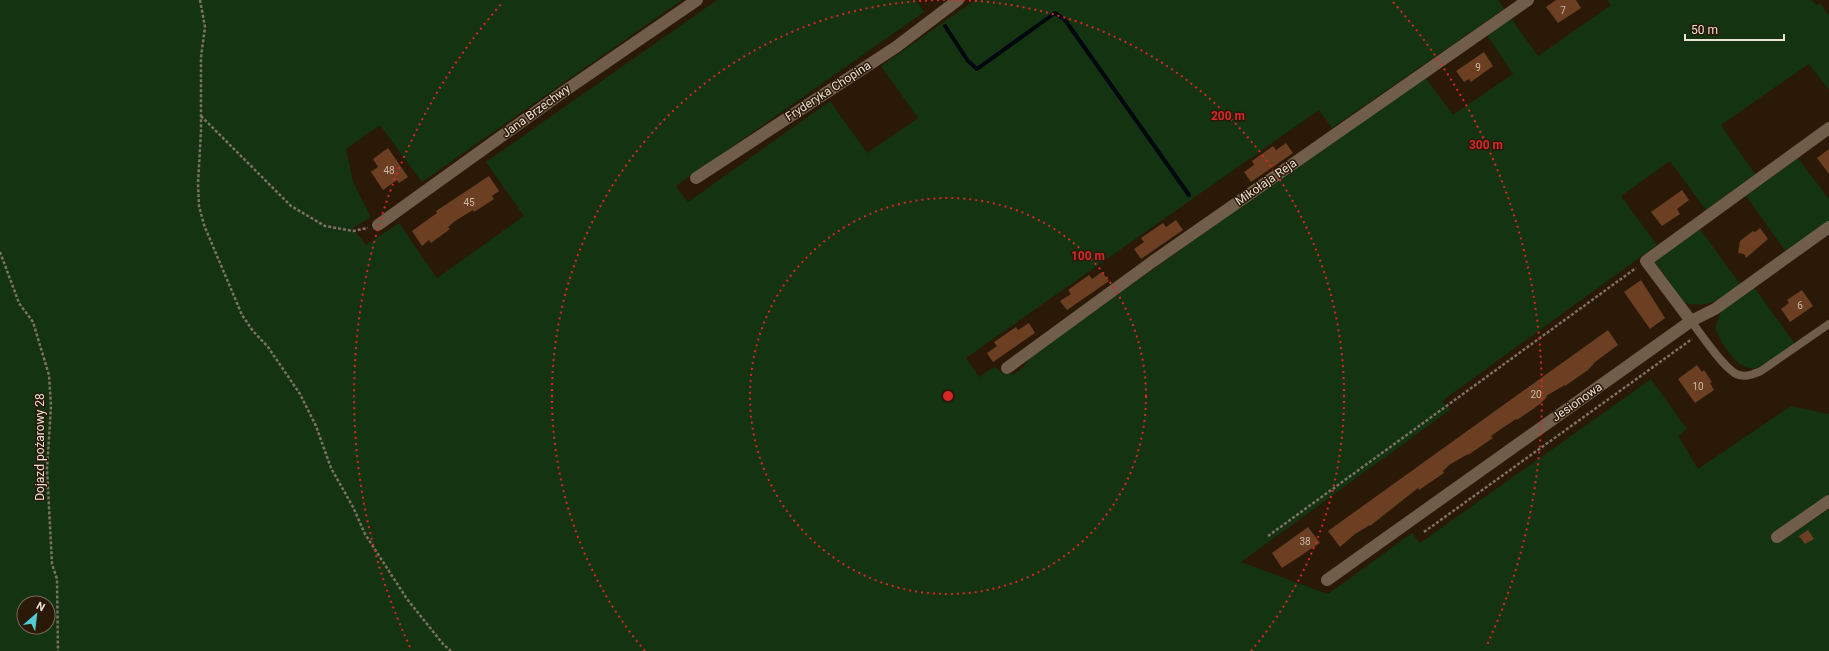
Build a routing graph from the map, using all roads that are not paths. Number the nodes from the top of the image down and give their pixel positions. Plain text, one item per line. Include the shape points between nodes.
1 (697, 0) edge
2 (958, 0) edge
3 (1528, 0) edge
4 (1829, 128) edge
5 (696, 178) dead end
6 (378, 225) road end
7 (1829, 227) edge
8 (1691, 321) junction
9 (1829, 324) edge
10 (1007, 368) dead end
11 (1829, 501) edge
12 (1777, 537) dead end
13 (1327, 580) dead end

1 - 6 street, Jana Brzechwy
2 - 5 street, Fryderyka Chopina via 896,47
3 - 10 street, Mikołaja Reja via 1145,266
4 - 8 street via 1646,261
7 - 8 street, Jesionowa via 1715,309
8 - 9 lane via 1730,371 1749,376 1761,371
8 - 13 street, Jesionowa
11 - 12 street

